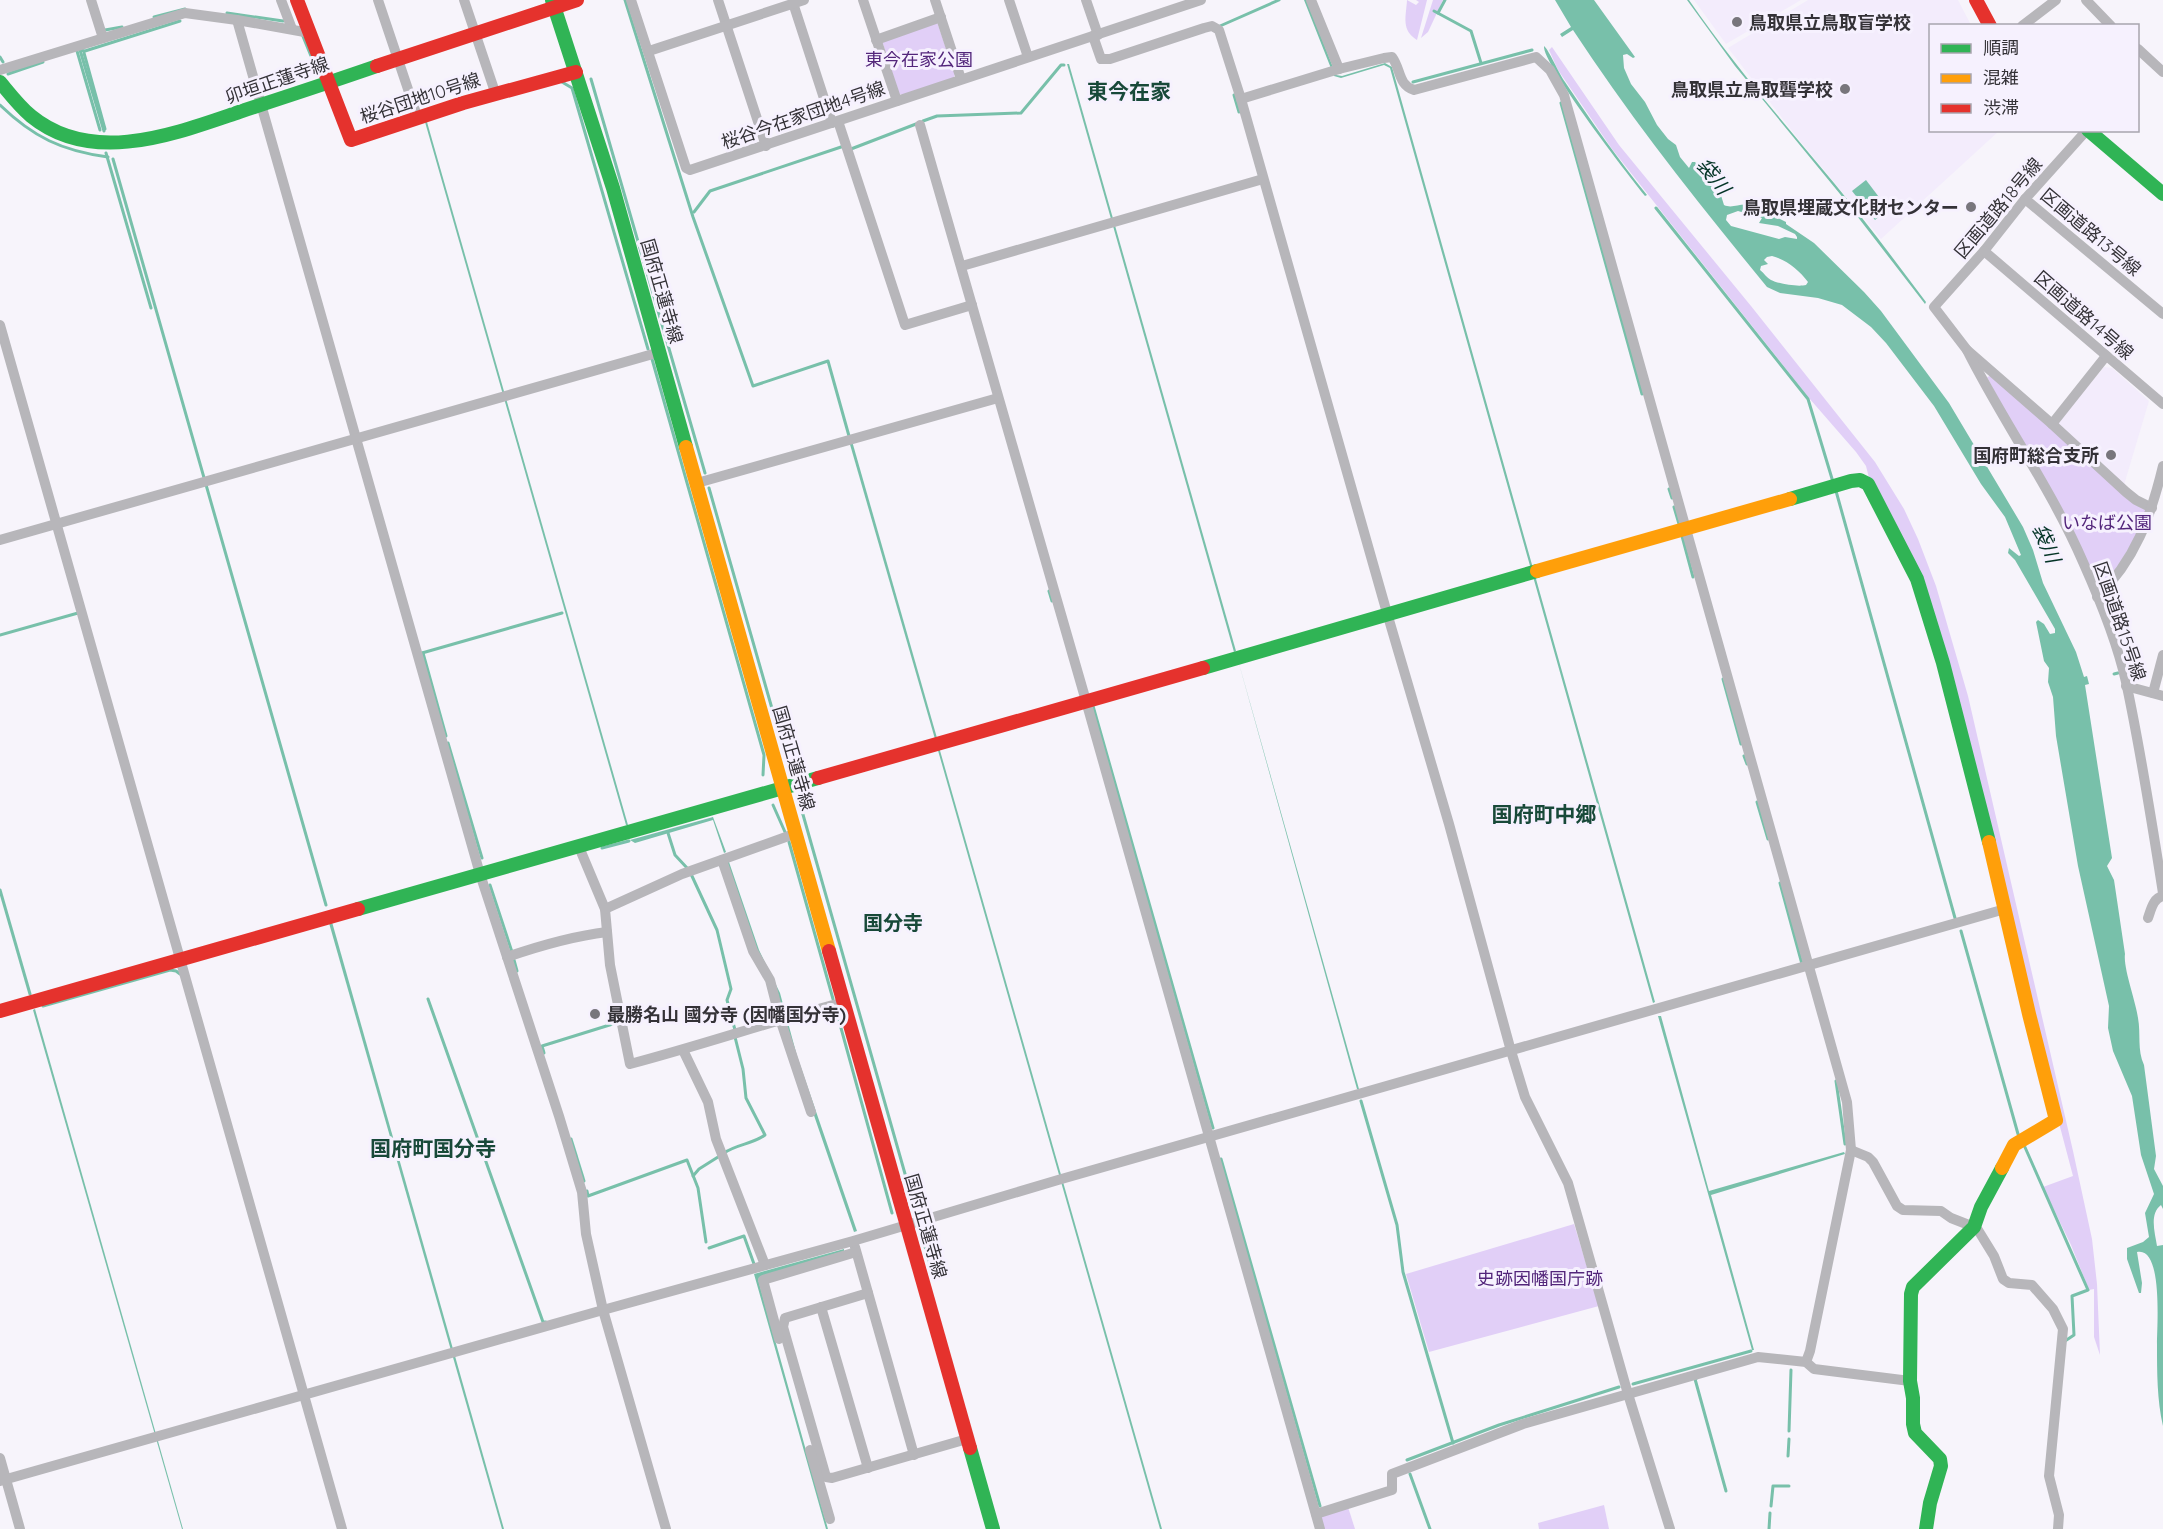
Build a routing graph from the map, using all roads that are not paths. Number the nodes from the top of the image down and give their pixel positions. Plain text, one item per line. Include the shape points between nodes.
1 (91, 0) edge
2 (281, 0) edge
3 (298, 0) edge
4 (378, 0) edge
5 (465, 0) edge
6 (577, 0) edge
7 (631, 0) edge
8 (718, 0) edge
9 (863, 0) edge
10 (935, 0) edge
11 (1009, 0) edge
12 (1086, 0) edge
13 (1160, 0) edge
14 (1201, 0) edge
15 (1311, 0) edge
16 (1976, 0) edge
17 (2056, 0) edge
18 (2086, 0) edge
19 (798, 2) edge
20 (554, 4) edge
21 (1164, 12) junction
22 (940, 17) junction
23 (237, 20) junction
24 (1989, 24) edge
25 (2025, 24) edge
26 (2109, 24) edge
27 (726, 25) junction
28 (292, 29) junction
29 (310, 33) junction
30 (476, 33) junction
31 (1095, 36) junction
32 (103, 38) junction
33 (876, 40) junction
34 (2139, 50) edge
35 (649, 51) junction
36 (1028, 57) junction
37 (398, 58) junction
38 (1339, 69) junction
39 (0, 70) edge
40 (576, 72) junction
41 (2163, 72) edge
42 (961, 79) junction
43 (329, 81) junction
44 (0, 82) edge
45 (495, 92) junction
46 (1241, 99) junction
47 (897, 101) junction
48 (261, 105) junction
49 (417, 116) junction
50 (835, 122) junction
51 (920, 125) dead end
52 (2085, 132) edge
53 (2089, 132) edge
54 (766, 146) junction
55 (1263, 179) junction
56 (2163, 194) edge
57 (2025, 199) junction
58 (1984, 251) junction
59 (962, 266) junction
60 (972, 305) junction
61 (2163, 314) edge
62 (0, 325) edge
63 (1967, 350) junction
64 (660, 352) junction
65 (2106, 356) junction
66 (998, 398) junction
67 (2163, 404) edge
68 (2052, 424) junction
69 (356, 438) junction
70 (2163, 466) edge
71 (697, 483) junction
72 (2152, 507) junction
73 (56, 524) junction
74 (1685, 528) junction
75 (0, 540) edge
76 (2097, 597) junction
77 (1387, 614) junction
78 (2163, 655) edge
79 (2126, 686) junction
80 (2158, 694) edge
81 (1086, 701) junction
82 (784, 787) junction
83 (797, 833) junction
84 (579, 847) junction
85 (722, 860) junction
86 (480, 874) junction
87 (2163, 895) edge
88 (604, 909) junction
89 (2005, 909) junction
90 (2148, 918) dead end
91 (607, 932) junction
92 (507, 957) junction
93 (180, 958) junction
94 (1809, 966) junction
95 (844, 1002) junction
96 (0, 1011) edge
97 (780, 1019) junction
98 (683, 1050) junction
99 (1511, 1051) junction
100 (811, 1112) dead end
101 (1210, 1138) junction
102 (1851, 1150) junction
103 (907, 1226) junction
104 (1974, 1227) junction
105 (855, 1247) junction
106 (765, 1265) junction
107 (868, 1293) junction
108 (822, 1307) junction
109 (603, 1310) junction
110 (1806, 1362) junction
111 (1910, 1381) junction
112 (305, 1394) junction
113 (1628, 1394) junction
114 (968, 1440) junction
115 (914, 1455) junction
116 (0, 1458) edge
117 (868, 1468) junction
118 (3, 1480) edge
119 (1316, 1514) junction
120 (830, 1519) dead end
121 (20, 1529) edge
122 (342, 1529) edge
123 (666, 1529) edge
124 (993, 1529) edge
125 (1320, 1529) edge
126 (1670, 1529) edge
127 (1926, 1529) edge
128 (2058, 1529) edge

1 - 32 street
2 - 28 street
3 - 29 street, 桜谷団地10号線
4 - 37 street
5 - 30 street
6 - 20 street, 卯垣正蓮寺線
7 - 35 street, 桜谷今在家団地4号線
8 - 27 street
9 - 33 street
10 - 22 street
11 - 36 street
12 - 31 street
13 - 21 street
14 - 21 street, 桜谷今在家団地4号線
15 - 38 street
16 - 24 street
17 - 25 street
18 - 26 street
19 - 27 street
19 - 50 street
20 - 30 street, 卯垣正蓮寺線
20 - 40 street, 国府正蓮寺線
21 - 31 street, 桜谷今在家団地4号線
22 - 33 street
22 - 42 street
23 - 28 street
23 - 32 street via 185,13
23 - 48 street
27 - 35 street
27 - 54 street
28 - 29 street
29 - 43 street, 桜谷団地10号線
30 - 37 street, 卯垣正蓮寺線
30 - 45 street
31 - 36 street, 桜谷今在家団地4号線
31 - 46 street via 1101,59 1110,59 1212,26 1220,30
32 - 39 street
33 - 47 street
34 - 41 street
35 - 54 street, 桜谷今在家団地4号線 via 686,168
36 - 42 street, 桜谷今在家団地4号線
37 - 43 street, 卯垣正蓮寺線
37 - 49 street
38 - 46 street
38 - 74 street via 1392,57 1402,82 1414,90 1536,57 1550,70 1564,95
40 - 45 street, 桜谷団地10号線
40 - 64 street, 国府正蓮寺線 via 614,188
42 - 47 street, 桜谷今在家団地4号線
43 - 48 street, 卯垣正蓮寺線
43 - 49 street, 桜谷団地10号線 via 351,140
44 - 48 street, 卯垣正蓮寺線 via 34,118 84,140 112,144 168,136
45 - 49 street, 桜谷団地10号線
46 - 55 street
47 - 50 street, 桜谷今在家団地4号線
48 - 69 street
50 - 54 street, 桜谷今在家団地4号線
50 - 60 street via 905,325
51 - 59 street
52 - 57 street, 区画道路18号線
53 - 56 street
55 - 59 street
55 - 77 street
57 - 58 street, 区画道路18号線
57 - 61 street, 区画道路13号線
58 - 63 street, 区画道路18号線 via 1934,307
58 - 65 street, 区画道路14号線
59 - 60 street
60 - 66 street
62 - 73 street
63 - 68 street
63 - 76 street, 区画道路15号線 via 2083,560
64 - 69 street
64 - 71 street, 国府正蓮寺線
65 - 67 street, 区画道路14号線
65 - 68 street
66 - 71 street
66 - 81 street
68 - 72 street via 2126,492
69 - 73 street
69 - 86 street
70 - 72 street
71 - 82 street, 国府正蓮寺線
72 - 76 street via 2131,557
73 - 75 street
73 - 93 street
74 - 77 street
74 - 89 street via 1851,481 1868,484 1917,579 1970,763
74 - 94 street
76 - 79 street, 区画道路15号線
77 - 81 street
77 - 99 street
78 - 80 street
79 - 80 street
79 - 87 street, 区画道路15号線
81 - 82 street
81 - 101 street
82 - 83 street, 国府正蓮寺線
82 - 84 street
83 - 85 street
83 - 95 street, 国府正蓮寺線
84 - 86 street
84 - 88 street
85 - 88 street
85 - 97 street via 753,951 770,980
86 - 92 street
86 - 93 street
87 - 90 street via 2154,903
88 - 91 street
89 - 94 street
89 - 104 street via 2056,1120 2014,1145
91 - 92 street
91 - 98 street via 630,1064
92 - 109 street via 582,1192 586,1234
93 - 96 street
93 - 112 street
94 - 99 street
94 - 102 street via 1847,1102
95 - 97 street
95 - 103 street, 国府正蓮寺線
97 - 98 street
97 - 100 street
98 - 106 street via 708,1102 716,1139
99 - 101 street
99 - 113 street via 1525,1097 1568,1183
101 - 103 street
101 - 119 street
102 - 104 street via 1873,1162 1903,1210 1941,1211
102 - 110 street
103 - 105 street
103 - 114 street, 国府正蓮寺線
104 - 111 street via 1913,1287
104 - 128 street via 1995,1256 2003,1279 2032,1285 2053,1309 2063,1329 2049,1476 2059,1515
105 - 106 street
105 - 107 street
105 - 120 street via 763,1280
106 - 109 street
107 - 108 street
107 - 115 street
108 - 117 street
108 - 117 street via 785,1318 783,1327 826,1477
109 - 112 street
109 - 123 street
110 - 111 street via 1814,1369
110 - 113 street via 1758,1357
111 - 127 street via 1915,1433 1940,1459 1941,1466
112 - 118 street
112 - 122 street
113 - 119 street via 1523,1424 1425,1461 1392,1474 1392,1490
113 - 126 street
114 - 115 street
114 - 124 street, 国府正蓮寺線
115 - 117 street
116 - 118 street
118 - 121 street
119 - 125 street

